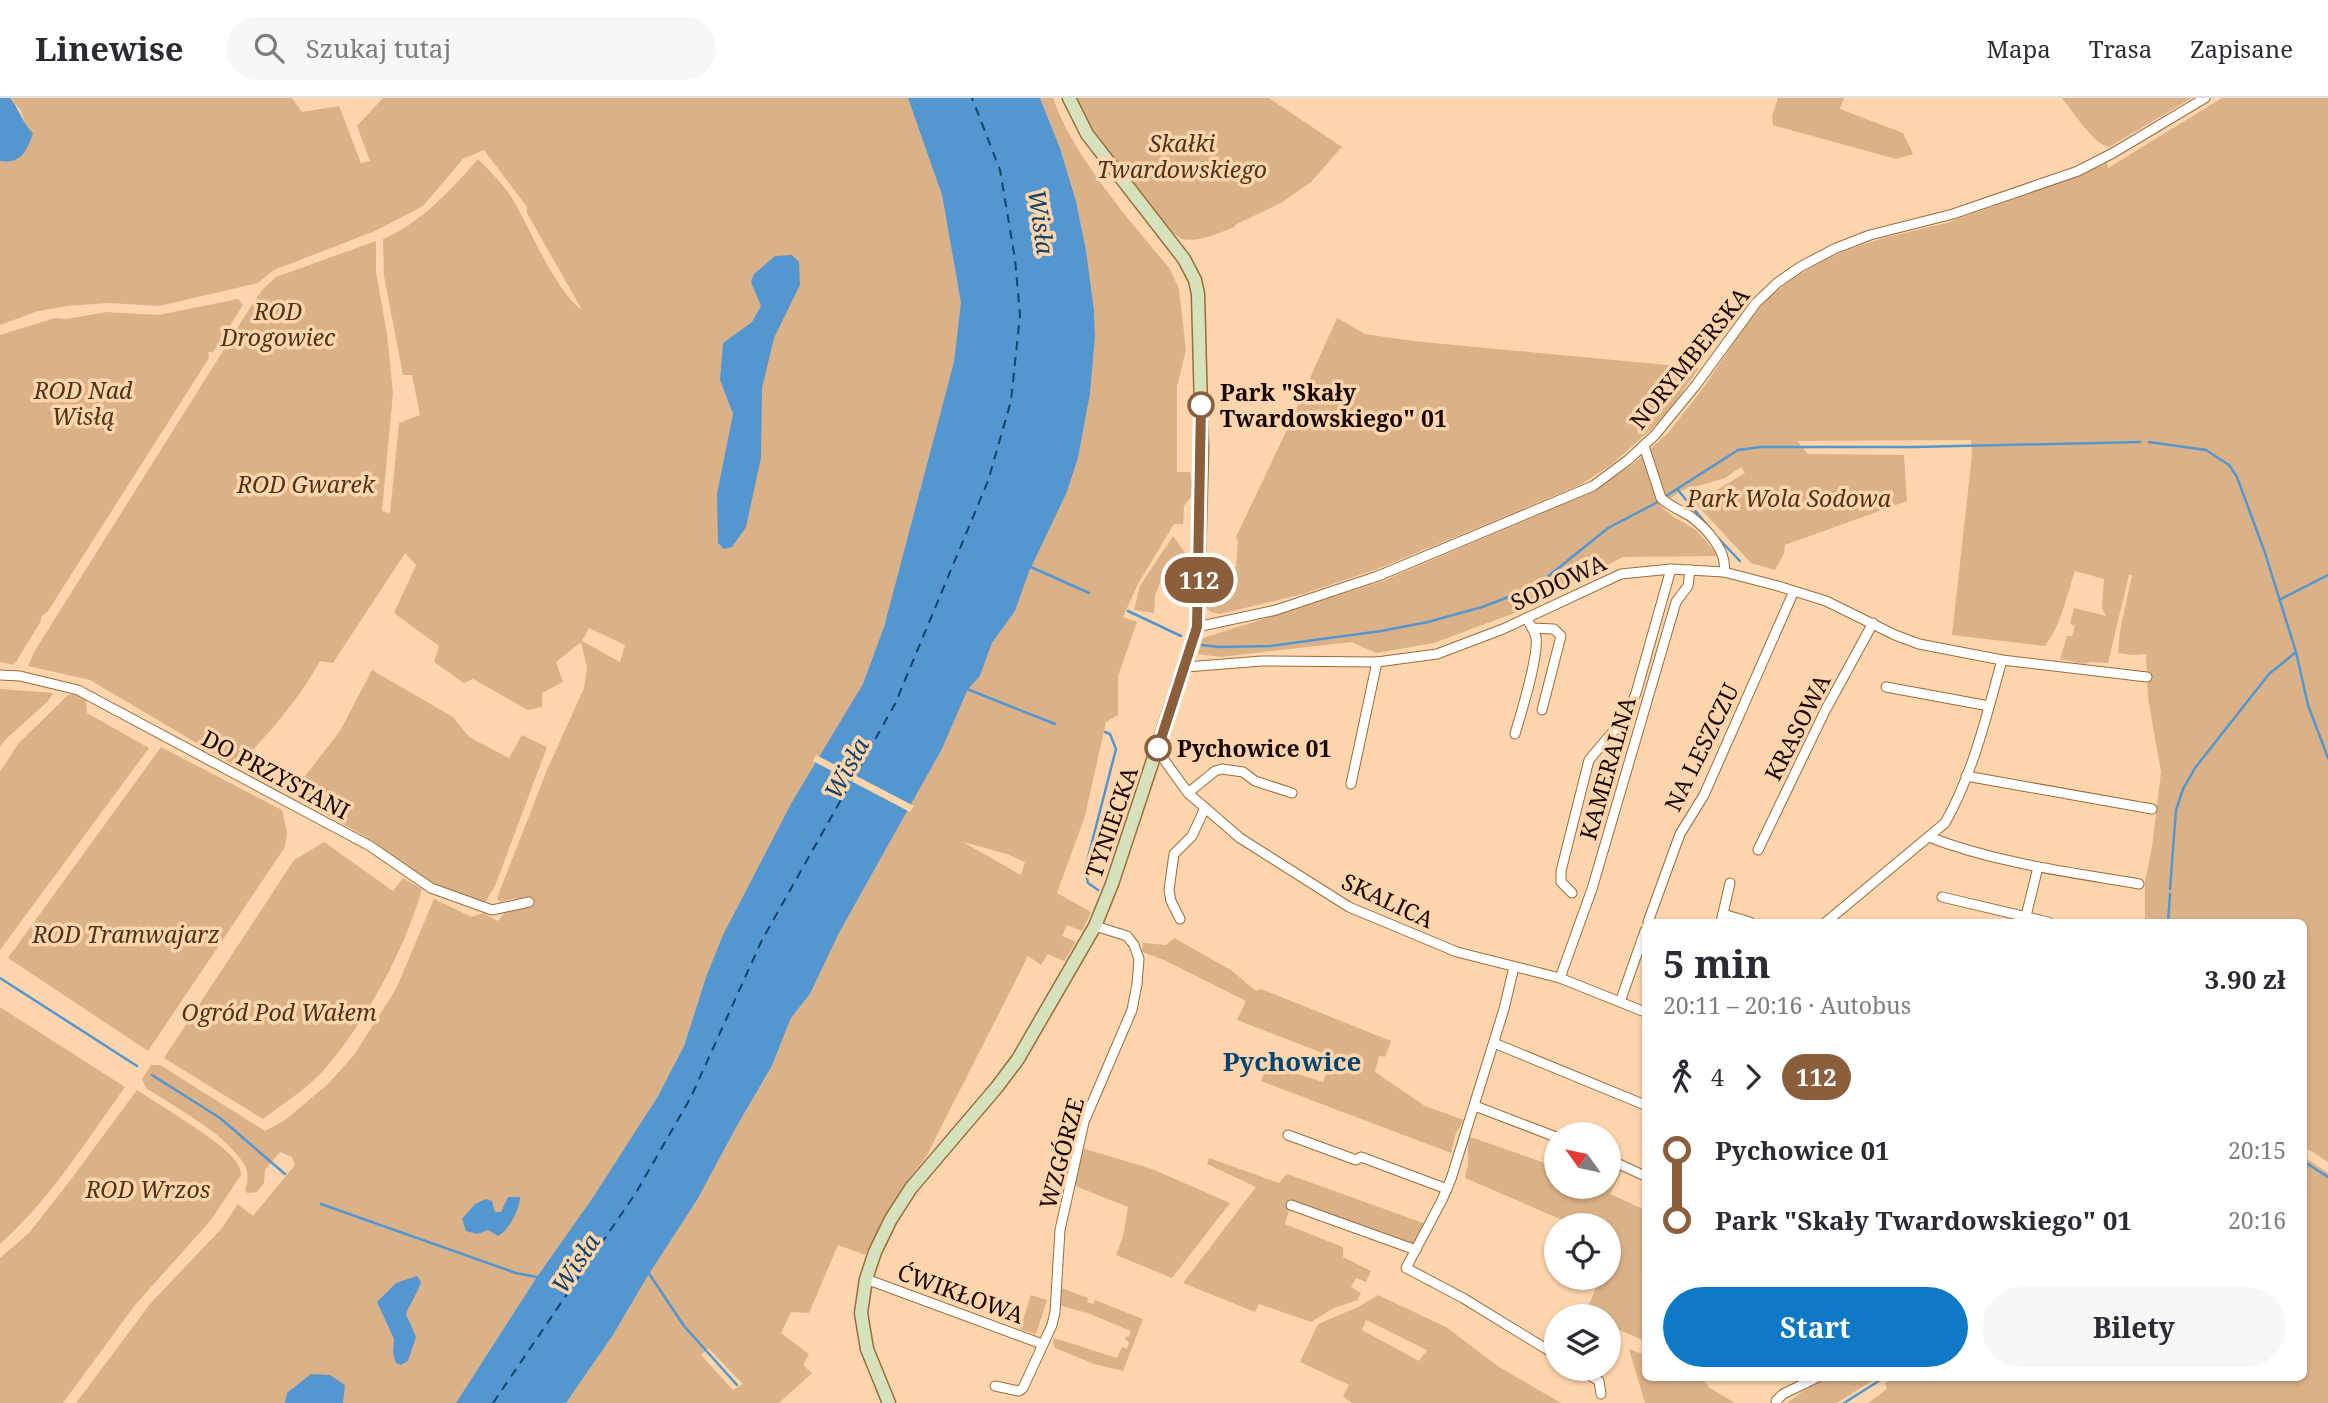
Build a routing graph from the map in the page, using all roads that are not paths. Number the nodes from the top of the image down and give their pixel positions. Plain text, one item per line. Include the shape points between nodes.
1 (1069, 98) edge
2 (2205, 98) edge
3 (1644, 446) junction
4 (1671, 569) junction
5 (1690, 570) junction
6 (1724, 572) junction
7 (1794, 591) junction
8 (1526, 618) junction
9 (1873, 623) junction
10 (1197, 627) junction
11 (1532, 628) junction
12 (2003, 660) junction
13 (1377, 662) junction
14 (1186, 667) junction
15 (0, 675) edge
16 (2147, 677) dead end
17 (1886, 687) dead end
18 (1989, 706) junction
19 (1542, 710) dead end
20 (1515, 734) dead end
21 (1157, 750) junction
22 (1966, 776) junction
23 (1351, 784) dead end
24 (1188, 793) junction
25 (1292, 793) dead end
26 (1205, 807) junction
27 (2152, 809) dead end
28 (1929, 837) junction
29 (1758, 850) dead end
30 (2038, 867) junction
31 (1730, 883) dead end
32 (2139, 884) dead end
33 (1572, 893) dead end
34 (1942, 897) dead end
35 (529, 902) dead end
36 (2026, 916) junction
37 (1722, 918) edge
38 (1180, 919) dead end
39 (1649, 919) edge
40 (1830, 919) edge
41 (2037, 919) edge
42 (1095, 926) junction
43 (1642, 940) edge
44 (1514, 967) junction
45 (1559, 978) junction
46 (1620, 1002) junction
47 (1642, 1011) edge
48 (1494, 1043) junction
49 (1642, 1104) edge
50 (1475, 1106) junction
51 (1544, 1132) edge
52 (1288, 1135) dead end
53 (1621, 1166) edge
54 (1642, 1175) edge
55 (1447, 1189) junction
56 (1291, 1205) dead end
57 (1416, 1250) junction
58 (866, 1279) junction
59 (1042, 1344) junction
60 (1544, 1348) edge
61 (1600, 1381) edge
62 (1810, 1381) edge
63 (995, 1386) dead end
64 (1601, 1394) dead end
65 (1776, 1401) dead end
66 (889, 1403) edge

1 - 10 street, TYNIECKA via 1087,134 1184,259 1195,280 1202,447
2 - 3 street, NORYMBERSKA via 2078,171 1953,214 1870,235 1800,267 1756,303 1691,392
3 - 6 street via 1661,498 1692,518 1719,548 1725,558
3 - 10 street, NORYMBERSKA via 1593,486 1458,544 1276,610
4 - 5 street, SODOWA
4 - 8 street, SODOWA via 1621,574
4 - 33 street via 1628,714 1589,760 1561,871 1561,882
5 - 6 street, SODOWA
5 - 45 street, KAMERALNA via 1689,582 1676,602 1592,889
6 - 7 street, SODOWA
7 - 9 street, SODOWA
7 - 39 street, NA LESZCZU via 1704,795 1680,834
8 - 11 street
8 - 13 street, SODOWA via 1437,654
9 - 12 street, SODOWA via 1909,641
9 - 29 street, KRASOWA
10 - 14 street, TYNIECKA
11 - 19 street via 1554,628 1561,636
11 - 20 street via 1536,642
12 - 16 street, SODOWA
12 - 18 street
13 - 14 street, SODOWA
13 - 23 street
14 - 21 street, TYNIECKA
15 - 35 street, DO PRZYSTANI via 78,690 370,846 431,888 492,910
17 - 18 street
18 - 22 street
21 - 24 street, SKALICA
21 - 42 street, TYNIECKA
22 - 27 street
22 - 28 street via 1945,823
24 - 25 street via 1222,769 1243,772 1255,781
24 - 26 street, SKALICA
26 - 38 street via 1192,835 1174,854 1169,890
26 - 44 street, SKALICA via 1240,838 1349,907 1457,952
28 - 30 street
28 - 40 street
30 - 32 street
30 - 36 street
31 - 37 street
34 - 36 street
36 - 41 street
42 - 58 street, TYNIECKA via 1018,1059 911,1188 891,1219
42 - 59 street, WZGÓRZE via 1127,936 1135,945 1137,984 1132,1010 1084,1122 1060,1230 1055,1312
43 - 46 street
44 - 45 street, SKALICA
44 - 48 street
45 - 46 street, SKALICA
46 - 47 street, SKALICA
48 - 49 street
48 - 50 street
50 - 51 street
50 - 55 street
52 - 55 street
53 - 54 street
55 - 57 street
56 - 57 street
57 - 60 street via 1406,1268
58 - 59 street, ĆWIKŁOWA
58 - 66 street, TYNIECKA via 861,1313 865,1341
59 - 63 street, WZGÓRZE via 1023,1388
61 - 64 street
62 - 65 street

